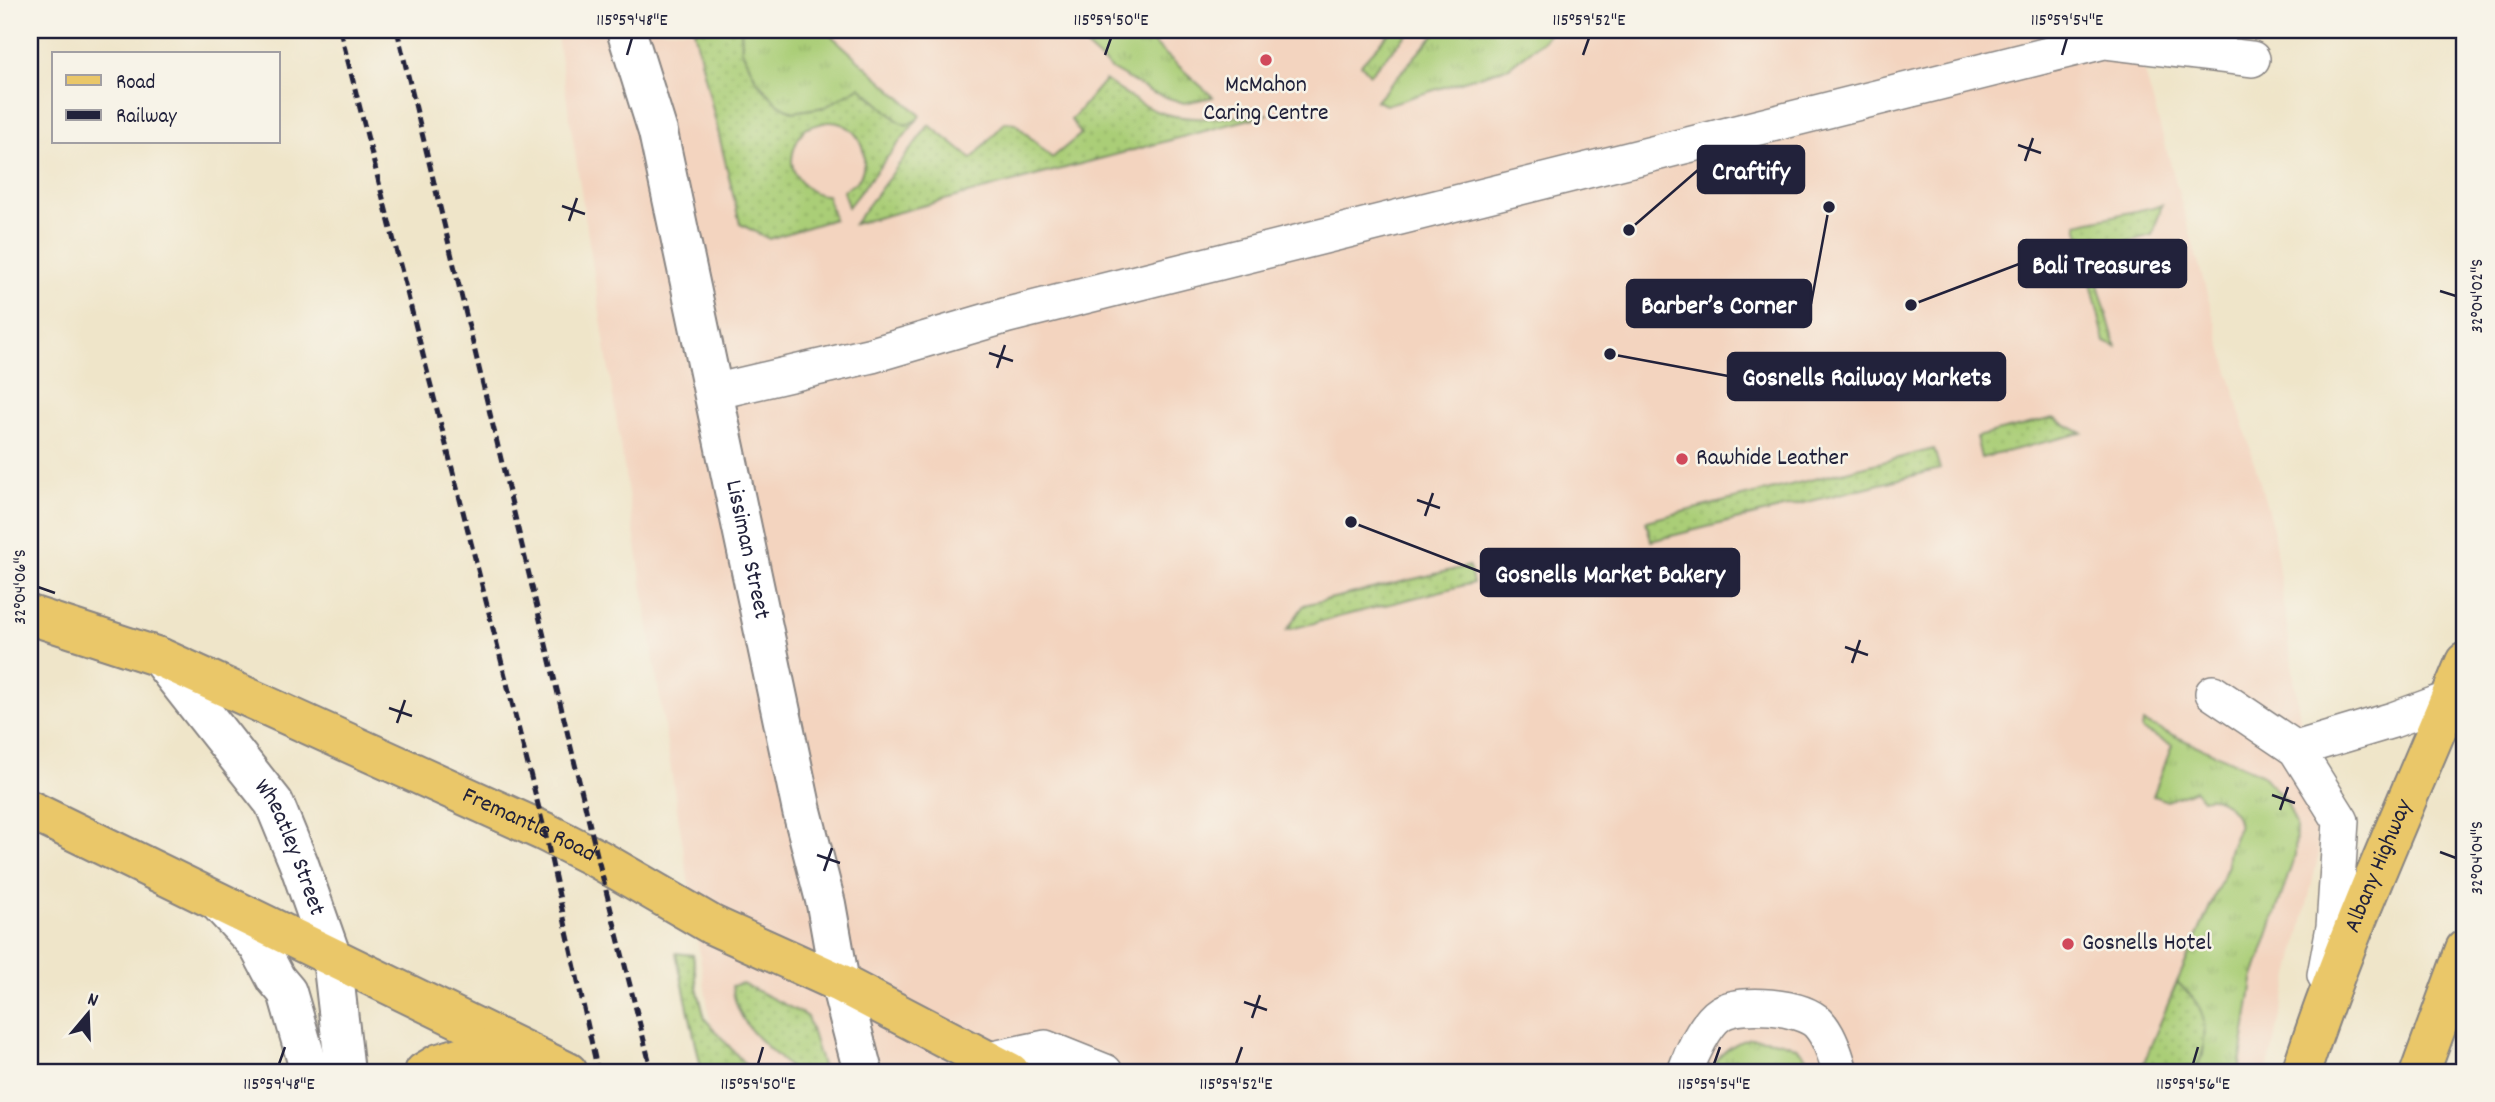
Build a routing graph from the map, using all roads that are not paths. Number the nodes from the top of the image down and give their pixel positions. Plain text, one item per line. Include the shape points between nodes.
1 (626, 30) edge
2 (2252, 59) dead end
3 (713, 392) junction
4 (30, 615) edge
5 (159, 657) junction
6 (2465, 662) edge
7 (2213, 692) dead end
8 (2450, 699) junction
9 (2296, 749) junction
10 (30, 810) edge
11 (216, 900) junction
12 (2465, 949) edge
13 (332, 958) junction
14 (840, 983) junction
15 (2316, 1026) junction
16 (506, 1043) junction
17 (999, 1066) edge
18 (310, 1072) edge
19 (345, 1072) edge
20 (424, 1072) edge
21 (568, 1072) edge
22 (863, 1072) edge
23 (946, 1072) edge
24 (1105, 1072) edge
25 (1685, 1072) edge
26 (1840, 1072) edge
27 (2301, 1072) edge
28 (2420, 1072) edge

1 - 3 street, Lissiman Street via 658,132
2 - 3 lane via 2104,41
3 - 14 street, Lissiman Street
4 - 5 main road, Fremantle Road
5 - 13 street, Wheatley Street via 274,803
5 - 14 main road, Fremantle Road via 545,832 712,925
6 - 8 main road, Albany Highway
7 - 9 lane
8 - 9 lane
8 - 15 main road, Albany Highway via 2373,877
9 - 15 lane via 2341,821 2334,927
10 - 11 main road
11 - 13 main road
11 - 18 street via 258,945 287,992
12 - 28 main road
13 - 16 main road
13 - 19 street, Wheatley Street
14 - 17 main road, Fremantle Road
14 - 22 street, Lissiman Street
15 - 27 main road, Albany Highway
16 - 20 main road
16 - 21 main road
17 - 23 main road
17 - 24 lane via 1045,1048
25 - 26 lane via 1695,1045 1720,1013 1752,1005 1790,1010 1818,1023 1836,1053

